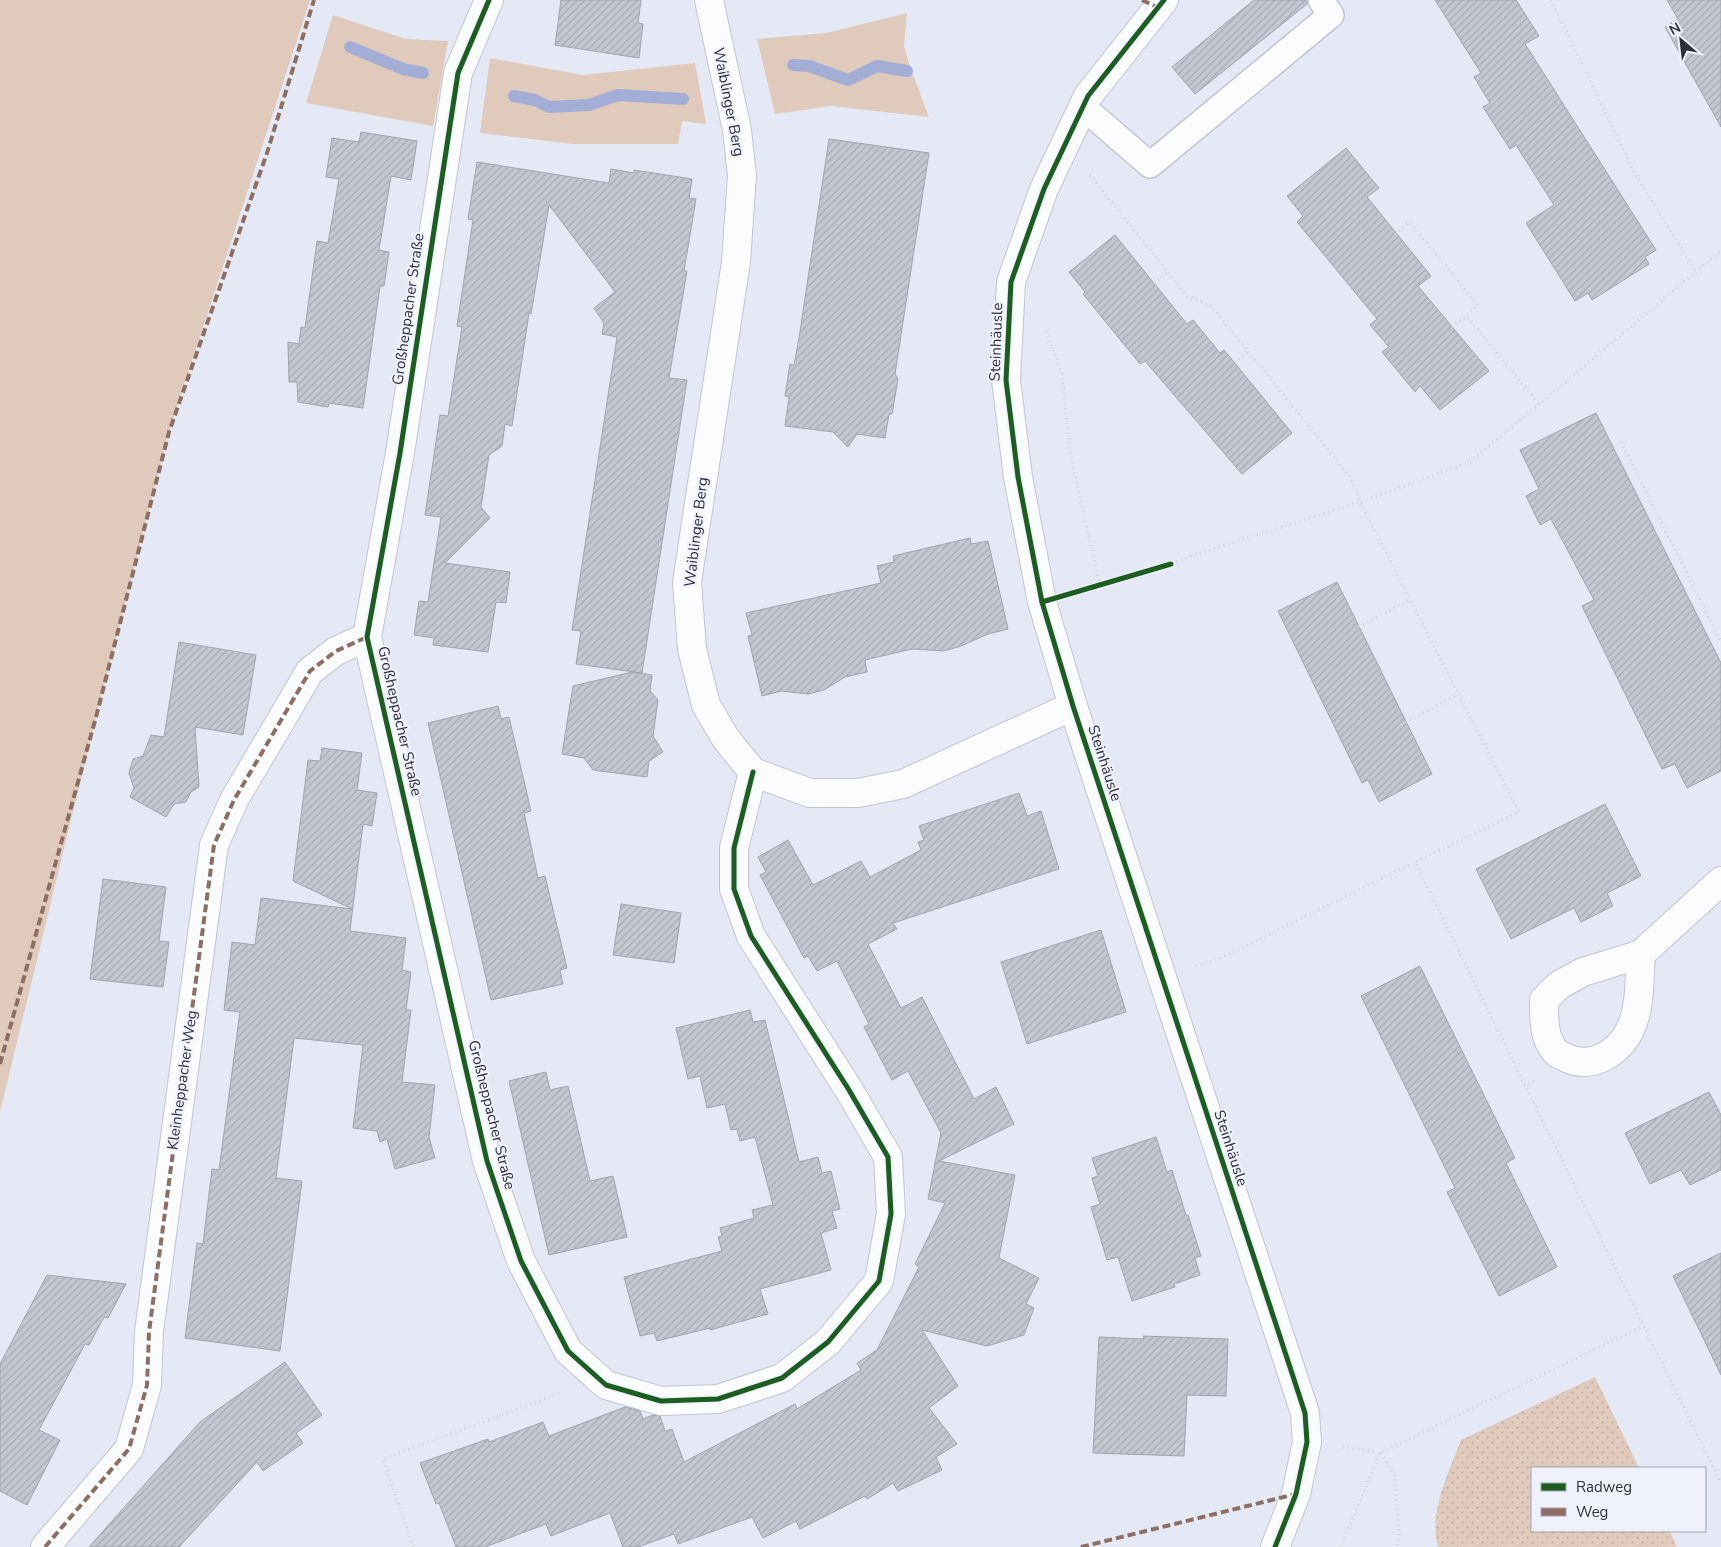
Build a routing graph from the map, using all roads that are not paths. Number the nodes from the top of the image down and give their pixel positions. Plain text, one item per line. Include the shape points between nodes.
1 (489, 0) edge
2 (709, 0) edge
3 (1321, 0) edge
4 (1154, 2) edge
5 (1083, 107) junction
6 (367, 637) junction
7 (1073, 706) junction
8 (752, 772) junction
9 (1721, 882) edge
10 (1641, 954) dead end
11 (45, 1547) edge
12 (1276, 1547) edge

1 - 6 street, Großheppacher Straße via 458,73 400,453
2 - 8 street, Waiblinger Berg via 737,130 742,176 736,262 687,582 692,649 706,706
3 - 5 lane via 1330,15 1150,165
4 - 5 street, Steinhäusle
5 - 7 street, Steinhäusle via 1044,190 1011,282 1006,380 1018,477 1042,602
6 - 8 street, Großheppacher Straße via 487,1161 521,1261 568,1351 606,1385 661,1402 718,1399 782,1378 828,1342 878,1281 891,1214 888,1157 751,936 734,889 734,848
6 - 11 street, Kleinheppacher Weg via 336,651 310,671 234,800 214,845 149,1332 147,1385 129,1449
7 - 8 street via 894,786 858,793 810,793
7 - 12 street, Steinhäusle via 1305,1413 1306,1451 1296,1494
9 - 10 street

